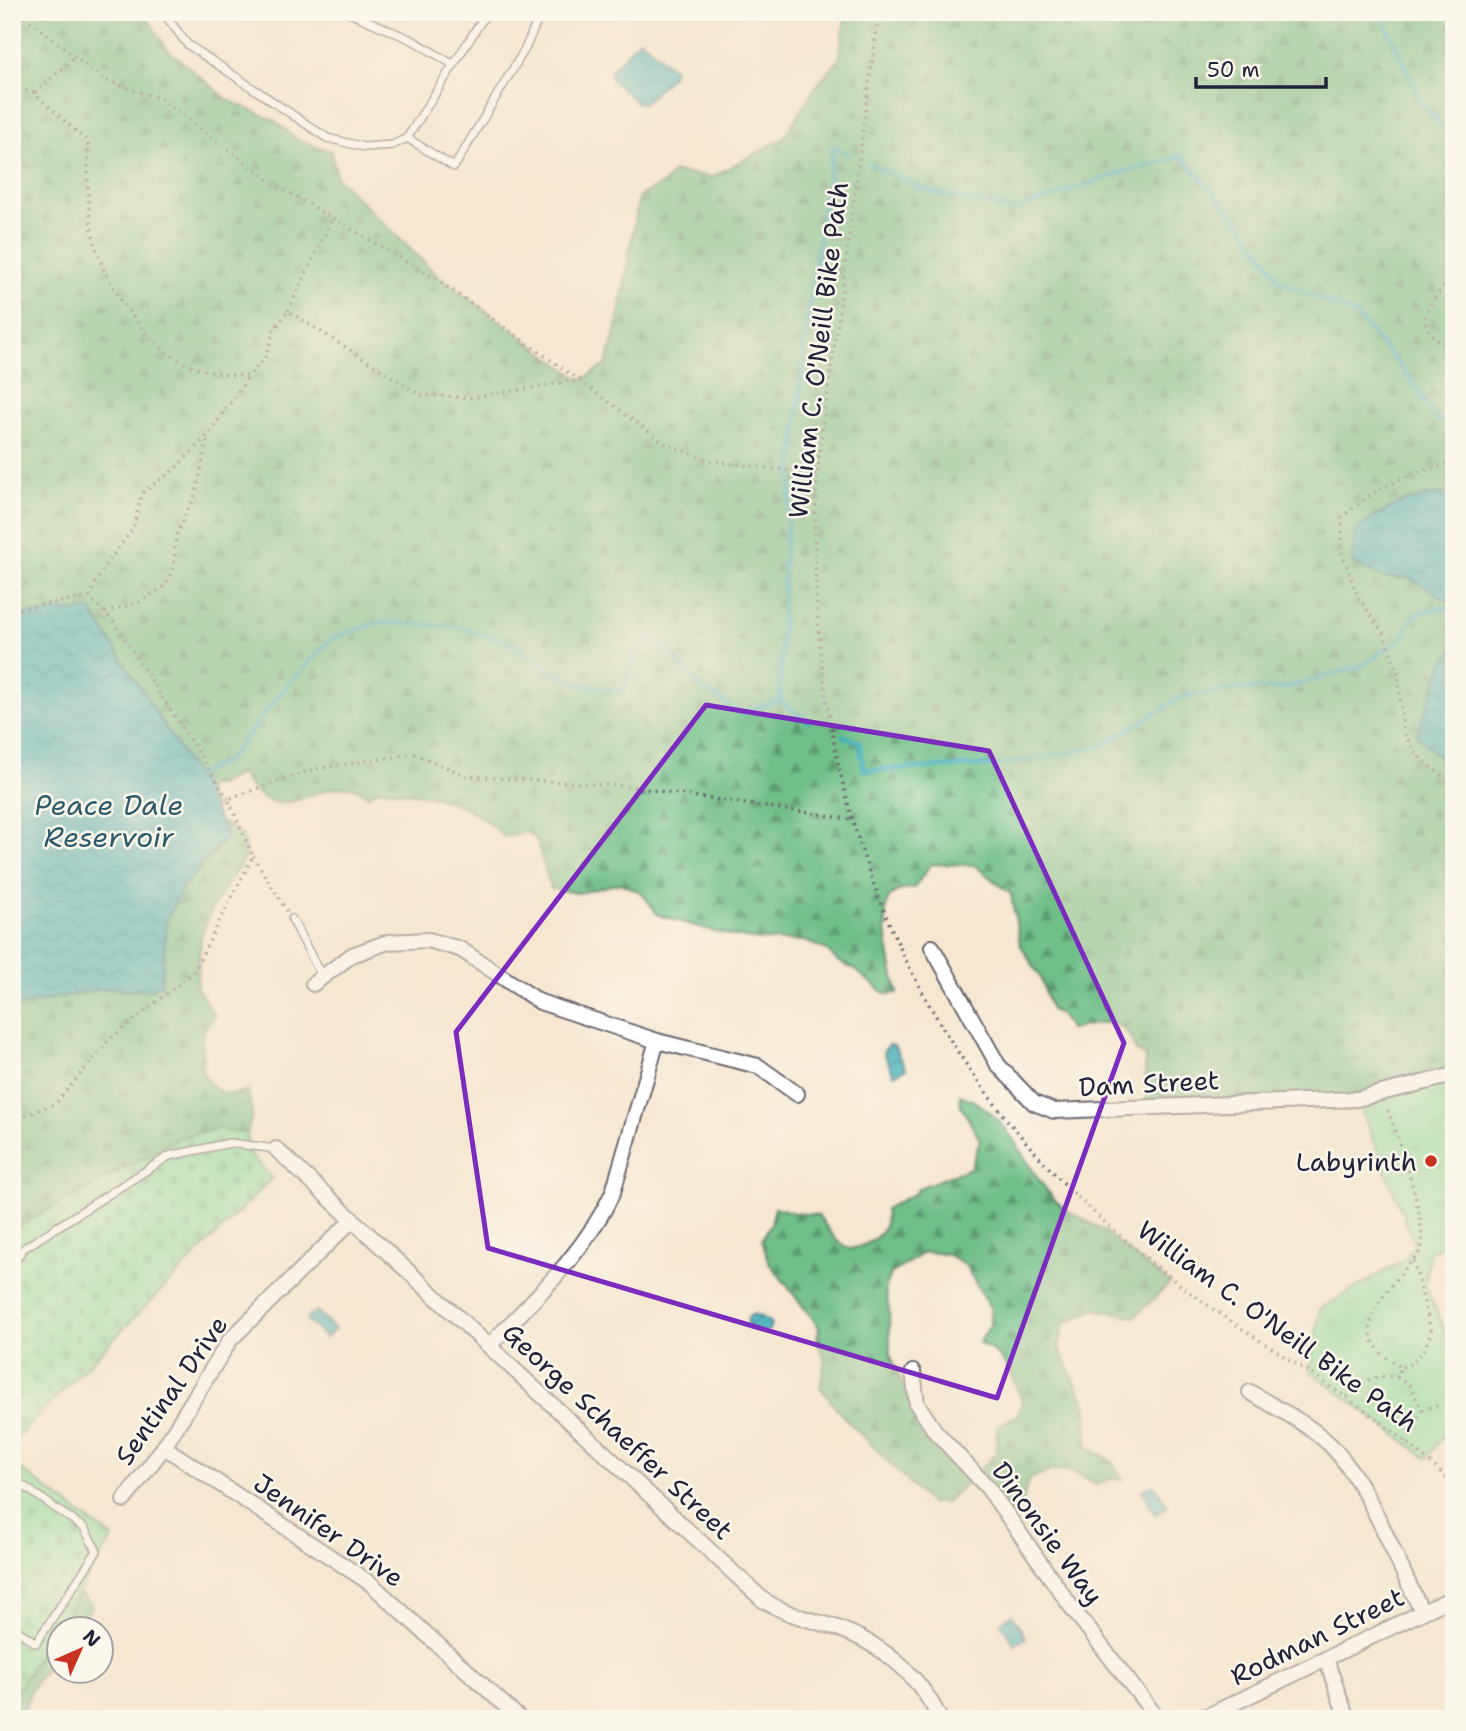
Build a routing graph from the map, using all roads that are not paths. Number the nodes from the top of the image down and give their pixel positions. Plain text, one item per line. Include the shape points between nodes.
1 (163, 12) edge
2 (348, 12) edge
3 (487, 12) edge
4 (541, 12) edge
5 (454, 65) junction
6 (407, 138) junction
7 (292, 919) road end
8 (932, 947) dead end
9 (317, 981) joint
10 (657, 1041) junction
11 (1454, 1075) edge
12 (797, 1094) dead end
13 (276, 1149) joint
14 (351, 1221) junction
15 (12, 1264) edge
16 (489, 1346) junction
17 (913, 1372) dead end
18 (1250, 1392) dead end
19 (164, 1447) junction
20 (12, 1478) edge
21 (124, 1500) dead end
22 (1454, 1598) edge
23 (1422, 1611) junction
24 (12, 1627) edge
25 (1326, 1659) junction
26 (520, 1719) edge
27 (940, 1719) edge
28 (1158, 1719) edge
29 (1201, 1719) edge
30 (1347, 1719) edge

1 - 6 lane via 187,44 327,138 364,147 393,145
2 - 5 lane via 414,41
3 - 5 lane
4 - 6 lane via 525,49 454,167
5 - 6 lane
7 - 9 lane
8 - 11 street, Dam Street via 998,1065 1034,1103 1054,1111 1357,1099
9 - 10 street via 352,955 388,942 428,940 460,949 540,1002
10 - 12 street via 758,1066
10 - 16 street via 603,1213 577,1254
13 - 14 street, George Schaeffer Street
13 - 15 lane via 230,1143 169,1156 24,1248
14 - 16 street, George Schaeffer Street
14 - 19 street, Sentinal Drive via 230,1340
16 - 27 street, George Schaeffer Street via 763,1600 798,1619 844,1631 889,1656 925,1692
17 - 28 street, Dinonsie Way via 916,1404 935,1431 988,1488
18 - 23 street via 1317,1434 1346,1464
19 - 21 street, Sentinal Drive
19 - 26 street, Jennifer Drive via 370,1584
20 - 24 lane via 84,1528 97,1551 36,1643
22 - 23 street, Rodman Street
23 - 25 street, Rodman Street
25 - 29 street, Rodman Street
25 - 30 street

